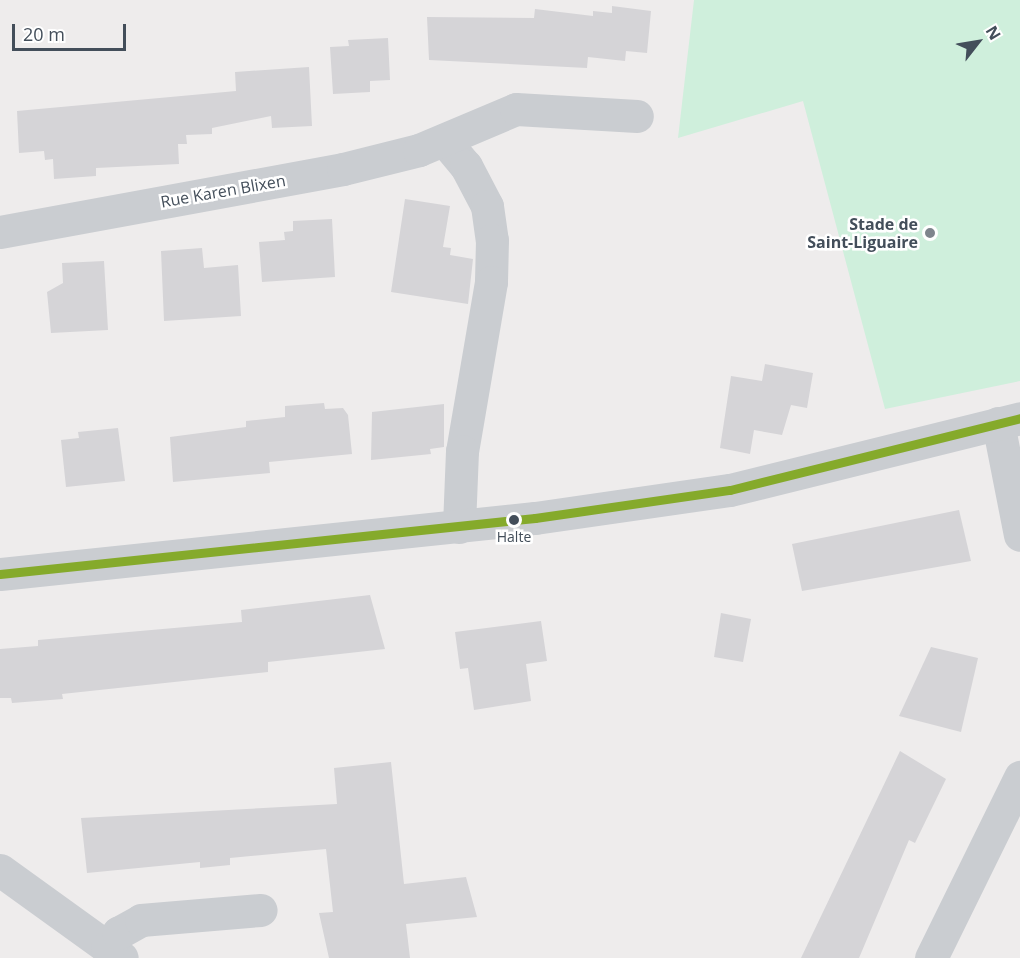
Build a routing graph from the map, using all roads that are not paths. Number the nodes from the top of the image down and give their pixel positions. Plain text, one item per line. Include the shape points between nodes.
1 (638, 116) dead end
2 (444, 140) junction
3 (0, 232) edge
4 (1009, 421) edge
5 (459, 527) junction
6 (1020, 535) edge
7 (0, 574) edge
8 (1020, 777) edge
9 (0, 870) edge
10 (261, 910) dead end
11 (115, 953) edge
12 (931, 958) edge

1 - 2 street, Rue Karen Blixen via 516,109
2 - 3 street, Rue Karen Blixen via 343,169
2 - 5 street via 466,166 487,206 492,240 491,282 462,451
4 - 5 street via 730,490
4 - 6 street
5 - 7 street
8 - 12 street
9 - 11 street
10 - 11 street via 141,920 118,933

